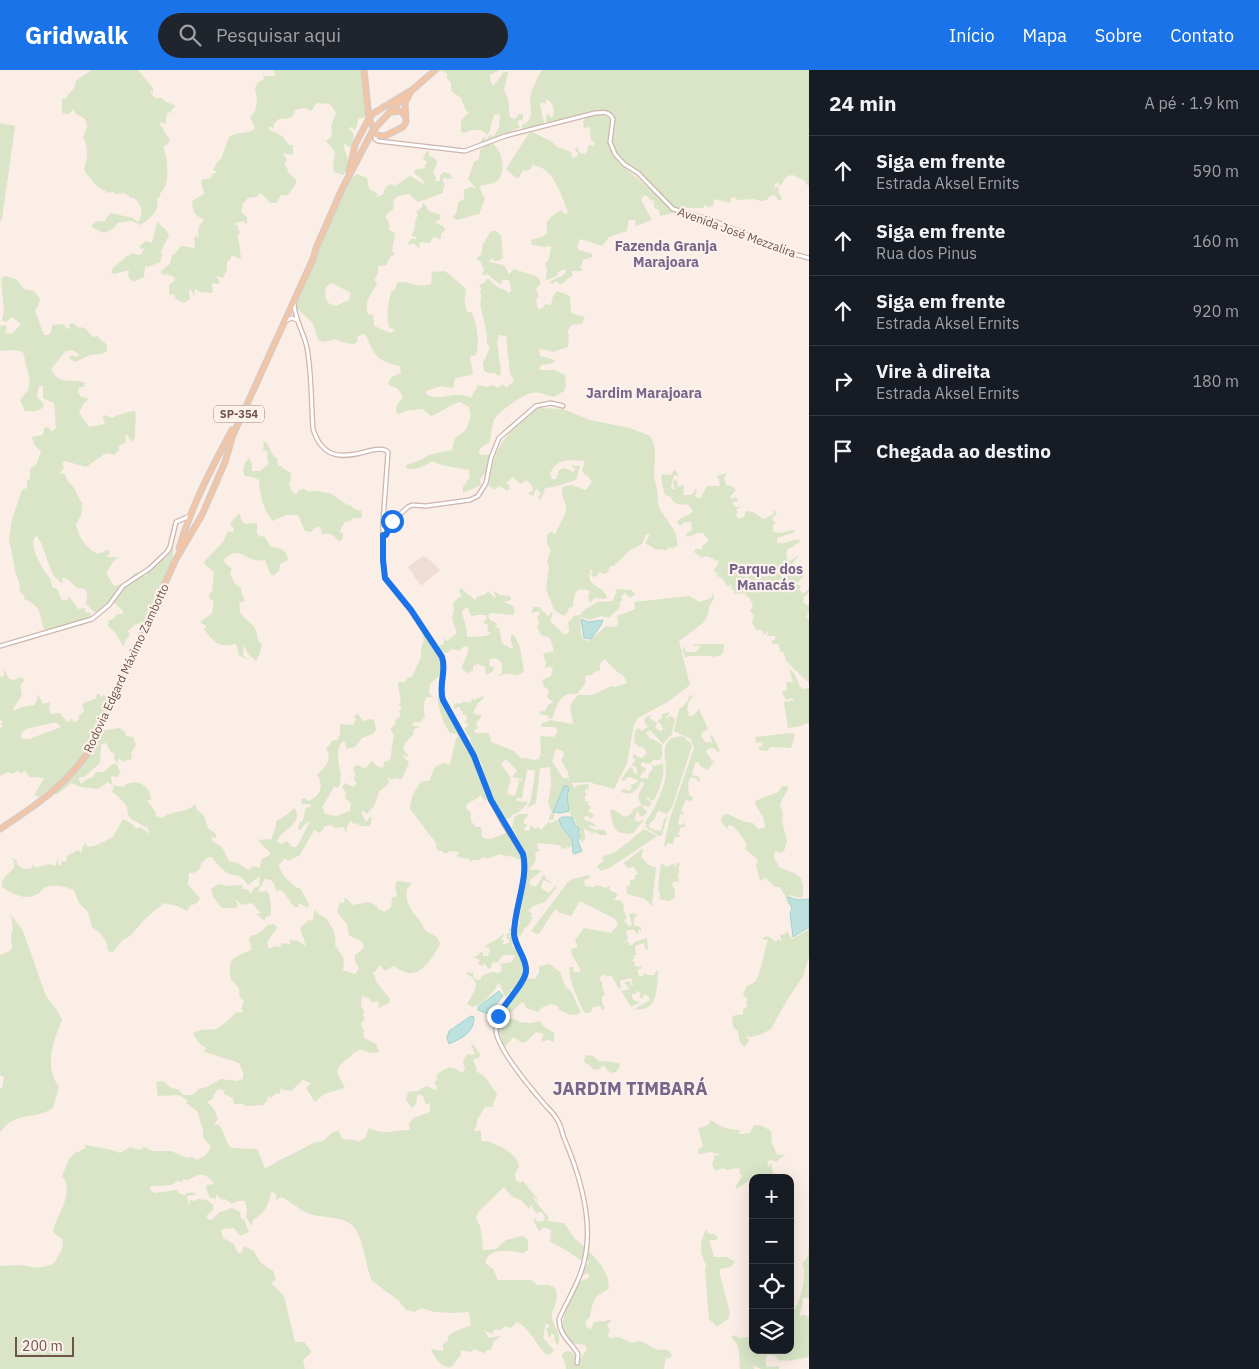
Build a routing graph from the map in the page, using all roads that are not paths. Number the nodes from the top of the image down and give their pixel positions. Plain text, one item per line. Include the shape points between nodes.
1 (364, 70) edge
2 (435, 70) edge
3 (411, 91) junction
4 (368, 103) junction
5 (381, 109) junction
6 (387, 113) junction
7 (405, 117) junction
8 (369, 118) junction
9 (364, 131) junction
10 (374, 131) junction
11 (348, 178) junction
12 (317, 245) junction
13 (809, 258) edge
14 (294, 298) junction
15 (297, 320) junction
16 (283, 323) junction
17 (563, 406) dead end
18 (208, 475) junction
19 (219, 476) junction
20 (202, 515) junction
21 (186, 520) junction
22 (392, 521) junction
23 (383, 522) junction
24 (385, 535) junction
25 (176, 559) junction
26 (0, 646) edge
27 (0, 829) edge
28 (577, 1363) dead end

1 - 4 main road
2 - 3 main road, Rodovia Edgard Máximo Zambotto / SP-354
3 - 5 main road
3 - 6 main road, Rodovia Edgard Máximo Zambotto / SP-354
3 - 7 main road via 405,103
4 - 5 main road via 372,110
4 - 8 main road
5 - 8 main road
6 - 7 main road via 397,110
6 - 10 main road, Rodovia Edgard Máximo Zambotto / SP-354
7 - 10 main road via 406,122 400,130 385,136
8 - 9 main road
8 - 10 main road
9 - 10 main road via 367,128
9 - 11 main road via 355,145
10 - 11 main road, Rodovia Edgard Máximo Zambotto / SP-354
10 - 13 street, Avenida José Mezzalira via 378,141 465,150 520,132 606,112 613,119 610,142 615,154 673,208
11 - 12 main road, Rodovia Edgard Máximo Zambotto / SP-354
12 - 14 main road, Rodovia Edgard Máximo Zambotto / SP-354
12 - 18 main road, Rodovia Edgard Máximo Zambotto / SP-354 via 235,424
14 - 15 street
14 - 16 main road, Rodovia Edgard Máximo Zambotto / SP-354
15 - 16 street via 290,318
15 - 23 street via 306,346 313,429 317,440 325,449 337,454 352,456 382,449 389,454
16 - 19 main road, Rodovia Edgard Máximo Zambotto / SP-354 via 233,435
17 - 22 street via 536,406 499,438 486,483 478,496 426,506 412,505
18 - 19 main road via 219,464
18 - 21 main road, Rodovia Edgard Máximo Zambotto / SP-354
19 - 20 main road, Rodovia Edgard Máximo Zambotto / SP-354
20 - 21 main road via 195,521
20 - 25 main road, Rodovia Edgard Máximo Zambotto / SP-354
21 - 25 main road, Rodovia Edgard Máximo Zambotto / SP-354
21 - 26 street via 176,522 167,552 123,586 109,605 92,619
22 - 23 street
22 - 24 street
23 - 24 street
24 - 28 street via 385,578 411,610 444,661 440,692 443,700 474,756 491,800 523,854 524,871 514,932 526,971 522,983 498,1016 496,1029 497,1038 529,1087 558,1120 576,1166 587,1220 586,1252 582,1271 559,1325 578,1354
25 - 27 main road, Rodovia Edgard Máximo Zambotto / SP-354 via 91,748 63,782

